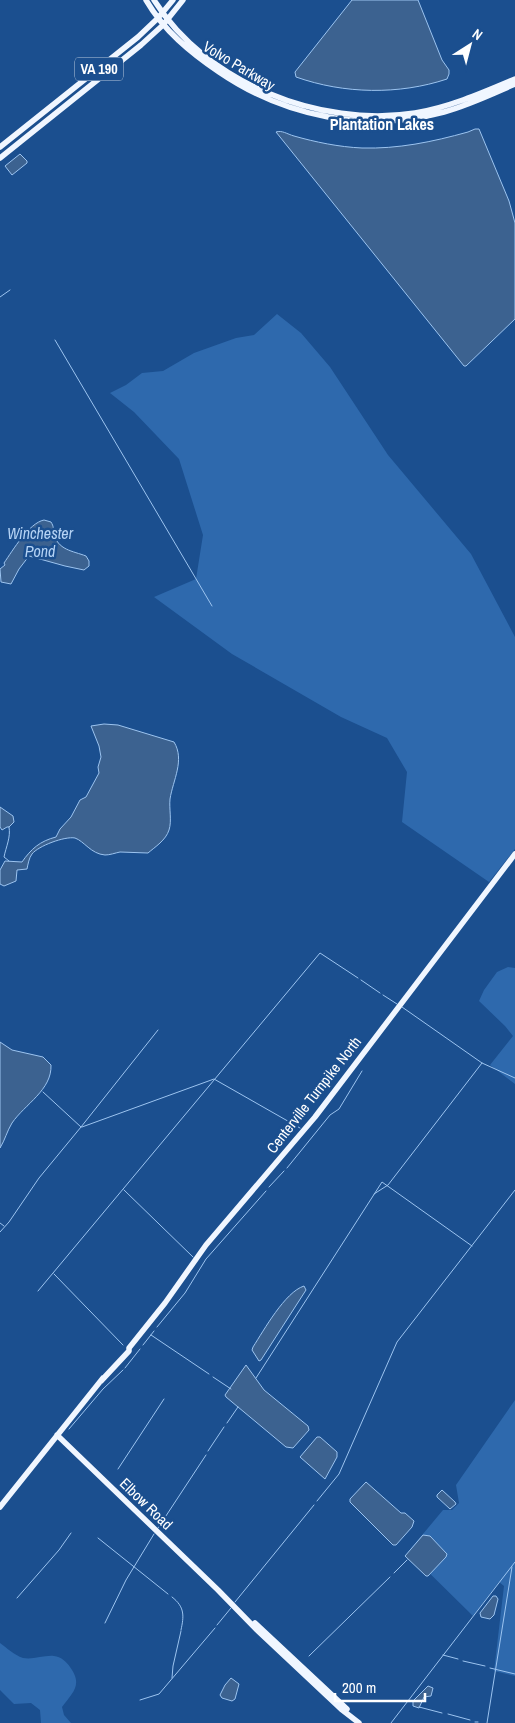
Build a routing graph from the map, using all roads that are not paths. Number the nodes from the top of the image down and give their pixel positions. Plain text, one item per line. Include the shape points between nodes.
1 (146, 0) edge
2 (154, 0) edge
3 (173, 0) edge
4 (184, 0) edge
5 (163, 12) junction
6 (158, 18) junction
7 (168, 19) junction
8 (163, 25) junction
9 (515, 79) edge
10 (515, 84) edge
11 (0, 147) edge
12 (0, 158) edge
13 (515, 854) edge
14 (57, 1435) junction
15 (0, 1508) edge
16 (361, 1723) edge

1 - 6 main road, Volvo Parkway
2 - 5 main road, Volvo Parkway
3 - 5 main road, VA 190
4 - 7 main road, VA 190
5 - 6 main road, VA 190
5 - 7 main road, Volvo Parkway
6 - 8 main road, Volvo Parkway
6 - 11 main road, VA 190
7 - 8 main road, VA 190
7 - 9 main road, Volvo Parkway via 200,51 240,79 286,100 328,112 378,116 419,112 465,100
8 - 10 main road, Volvo Parkway via 194,54 243,87 291,108 328,117 377,121 422,117 467,104
8 - 12 main road, VA 190
13 - 14 main road, Centerville Turnpike North via 315,1117 206,1245 123,1357
14 - 15 main road, Centerville Turnpike North
14 - 16 main road, Elbow Road via 271,1644 341,1709

